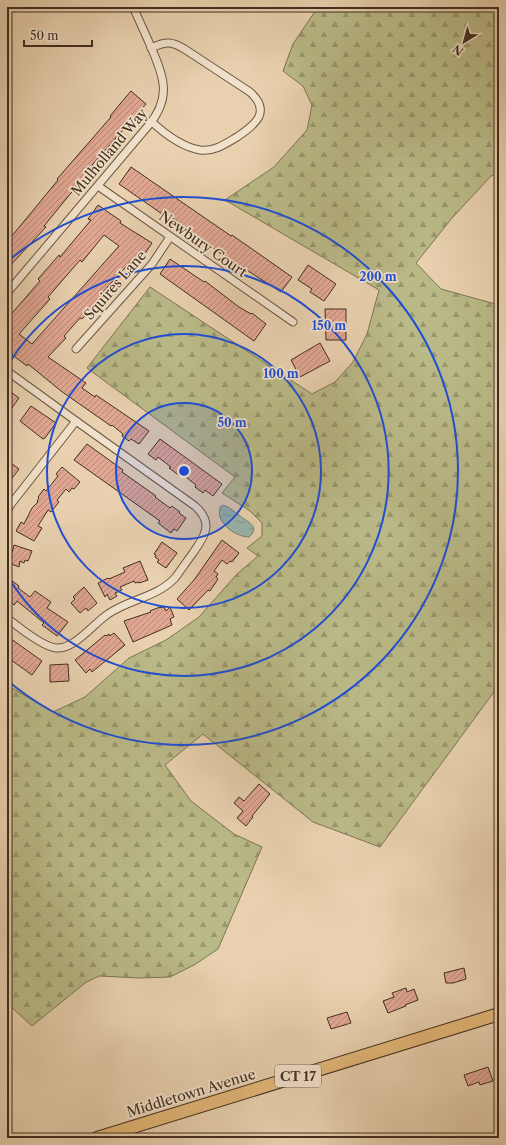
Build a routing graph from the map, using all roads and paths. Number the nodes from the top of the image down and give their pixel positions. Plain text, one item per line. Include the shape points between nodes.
1 (133, 7) edge
2 (152, 48) junction
3 (152, 122) junction
4 (98, 186) junction
5 (170, 237) junction
6 (7, 293) edge
7 (293, 322) dead end
8 (76, 349) dead end
9 (7, 371) edge
10 (76, 421) junction
11 (9, 502) edge
12 (7, 511) edge
13 (7, 618) edge
14 (499, 1014) edge
15 (97, 1138) edge

1 - 2 street, Mulholland Way
2 - 3 street, Mulholland Way via 164,85 162,104
2 - 3 street via 168,42 186,50 250,92 258,102 260,112 253,126 218,148 208,151 189,148
3 - 4 street, Mulholland Way
4 - 5 street, Newbury Court
4 - 6 street, Mulholland Way
5 - 7 street, Newbury Court
5 - 8 street, Squires Lane via 152,264
9 - 10 street
10 - 11 street
10 - 13 street via 195,506 205,520 205,534 169,584 103,617 78,639 63,648 46,645
11 - 12 street
14 - 15 main road, Middletown Avenue / CT 17

